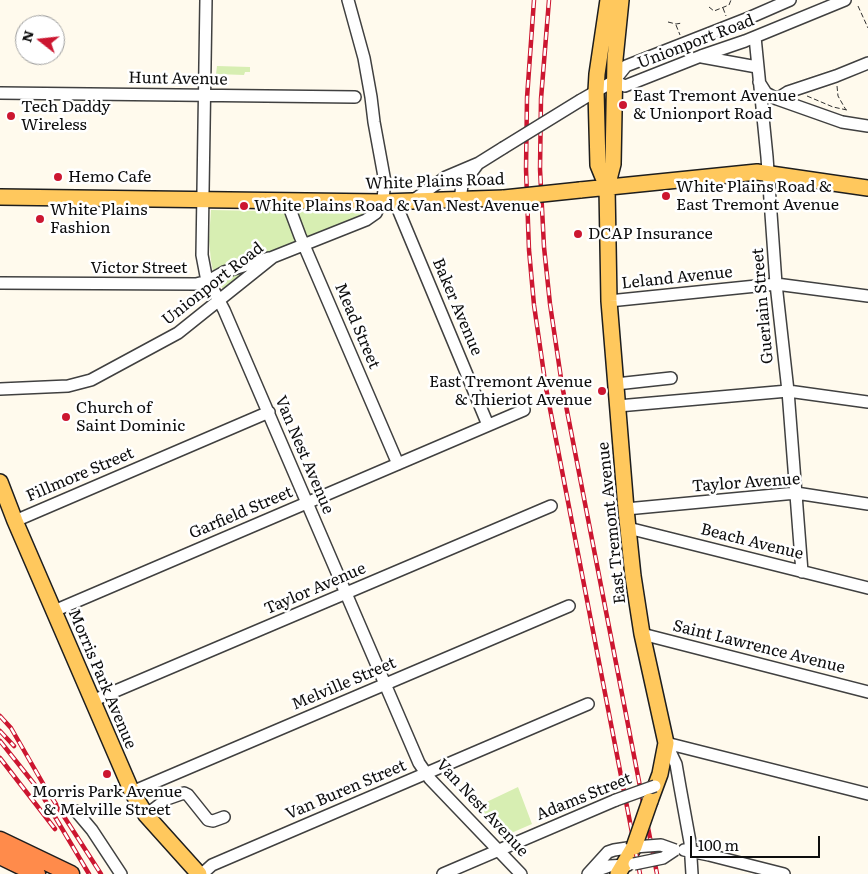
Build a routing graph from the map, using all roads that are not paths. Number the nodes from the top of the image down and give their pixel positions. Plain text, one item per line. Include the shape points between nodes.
1 (206, 0) edge
2 (348, 0) edge
3 (608, 0) edge
4 (621, 0) edge
5 (789, 0) edge
6 (845, 0) edge
7 (755, 37) junction
8 (701, 56) junction
9 (868, 63) edge
10 (758, 67) junction
11 (614, 81) junction
12 (758, 81) junction
13 (596, 91) junction
14 (0, 93) edge
15 (204, 95) junction
16 (355, 97) dead end
17 (777, 99) junction
18 (868, 126) edge
19 (479, 163) junction
20 (768, 172) junction
21 (607, 187) junction
22 (868, 188) edge
23 (0, 197) edge
24 (203, 200) junction
25 (460, 200) junction
26 (289, 201) junction
27 (388, 202) junction
28 (411, 202) junction
29 (303, 244) junction
30 (273, 257) junction
31 (208, 281) junction
32 (0, 283) edge
33 (776, 284) junction
34 (868, 296) edge
35 (219, 300) junction
36 (609, 302) junction
37 (670, 378) dead end
38 (616, 384) junction
39 (0, 389) edge
40 (788, 391) junction
41 (868, 402) edge
42 (618, 406) junction
43 (524, 410) dead end
44 (269, 412) junction
45 (488, 425) junction
46 (398, 464) junction
47 (0, 482) edge
48 (796, 493) junction
49 (307, 502) junction
50 (868, 504) edge
51 (551, 506) dead end
52 (626, 509) junction
53 (15, 521) junction
54 (628, 528) junction
55 (802, 572) junction
56 (868, 588) edge
57 (346, 593) junction
58 (569, 606) dead end
59 (54, 611) junction
60 (642, 634) junction
61 (385, 684) junction
62 (868, 692) edge
63 (92, 701) junction
64 (588, 704) dead end
65 (666, 743) junction
66 (426, 773) junction
67 (658, 780) junction
68 (132, 792) junction
69 (868, 794) edge
70 (76, 811) dead end
71 (146, 815) junction
72 (224, 817) dead end
73 (0, 840) edge
74 (498, 850) junction
75 (675, 850) junction
76 (690, 851) junction
77 (0, 856) edge
78 (629, 860) edge
79 (37, 874) edge
80 (71, 874) edge
81 (121, 874) edge
82 (200, 874) edge
83 (443, 874) edge
84 (521, 874) edge
85 (588, 874) edge
86 (692, 874) edge
87 (784, 874) edge

1 - 15 street, Van Nest Avenue
2 - 27 street, Baker Avenue via 371,97
3 - 13 main road, East Tremont Avenue
4 - 11 main road, East Tremont Avenue
5 - 11 street, Unionport Road via 626,66
6 - 7 street, Unionport Road
7 - 8 street, Unionport Road
7 - 10 street, Guerlain Street
8 - 10 street
8 - 11 street, Unionport Road via 625,86
9 - 17 street
10 - 12 street, Guerlain Street
11 - 13 street, Unionport Road
11 - 21 main road, East Tremont Avenue via 613,164
12 - 17 street via 766,93
12 - 20 street, Guerlain Street
13 - 19 street, Unionport Road, bridge
13 - 21 main road, East Tremont Avenue via 598,165
14 - 15 street, Hunt Avenue
15 - 16 street, Hunt Avenue
15 - 24 street, Van Nest Avenue
17 - 18 street via 842,122
19 - 25 street, Unionport Road via 462,185
19 - 28 street, Unionport Road via 446,177
20 - 21 main road, White Plains Road
20 - 22 main road, White Plains Road
20 - 33 street, Guerlain Street
21 - 25 main road, White Plains Road, bridge
21 - 36 main road, East Tremont Avenue
23 - 24 main road, White Plains Road
24 - 26 main road, White Plains Road
24 - 31 street, Van Nest Avenue via 202,261
25 - 28 main road, White Plains Road
26 - 27 main road, White Plains Road
26 - 29 street, Mead Street
27 - 28 main road, White Plains Road
27 - 29 street, Unionport Road via 366,220
27 - 45 street, Baker Avenue
29 - 30 street, Unionport Road
29 - 46 street, Mead Street
30 - 31 street, Victor Street via 224,272
30 - 35 street, Unionport Road
31 - 32 street, Victor Street via 192,285
31 - 35 street, Van Nest Avenue
33 - 34 street, Leland Avenue
33 - 36 street, Leland Avenue
33 - 40 street, Guerlain Street
35 - 39 street, Unionport Road via 172,337 85,382 68,386
35 - 44 street, Van Nest Avenue
36 - 38 main road, East Tremont Avenue
37 - 38 street
38 - 42 main road, East Tremont Avenue
40 - 41 street
40 - 42 street
40 - 48 street, Guerlain Street
42 - 52 main road, East Tremont Avenue
43 - 45 street, Garfield Street
44 - 49 street, Van Nest Avenue
44 - 53 street, Fillmore Street
45 - 46 street, Garfield Street
46 - 49 street, Garfield Street
47 - 53 main road, Morris Park Avenue
48 - 50 street, Taylor Avenue
48 - 52 street, Taylor Avenue
48 - 55 street, Guerlain Street
49 - 57 street, Van Nest Avenue
49 - 59 street, Garfield Street
51 - 57 street, Taylor Avenue
52 - 54 main road, East Tremont Avenue
53 - 59 main road, Morris Park Avenue
54 - 55 street, Beach Avenue
54 - 60 main road, East Tremont Avenue
55 - 56 street, Beach Avenue
57 - 61 street, Van Nest Avenue
57 - 63 street, Taylor Avenue
58 - 61 street, Melville Street
59 - 63 main road, Morris Park Avenue
60 - 62 street, Saint Lawrence Avenue
60 - 65 main road, East Tremont Avenue
61 - 66 street, Van Nest Avenue
61 - 68 street, Melville Street
63 - 68 main road, Morris Park Avenue
64 - 66 street, Van Buren Street
65 - 67 main road, East Tremont Avenue
65 - 69 street
65 - 76 street via 676,764
66 - 74 street, Van Nest Avenue
66 - 82 street, Van Buren Street via 212,865
67 - 74 street, Adams Street, bridge
67 - 78 main road, East Tremont Avenue, bridge
68 - 71 main road, Morris Park Avenue
70 - 81 street
71 - 72 street via 167,799 184,793 208,820
71 - 82 main road, Morris Park Avenue
73 - 80 highway
74 - 83 street, Adams Street
74 - 84 street, Van Nest Avenue
75 - 76 street
75 - 78 street, bridge via 662,858
75 - 78 street, bridge via 661,845
76 - 86 street
76 - 87 street
77 - 79 highway
78 - 85 street
78 - 85 street via 608,852

